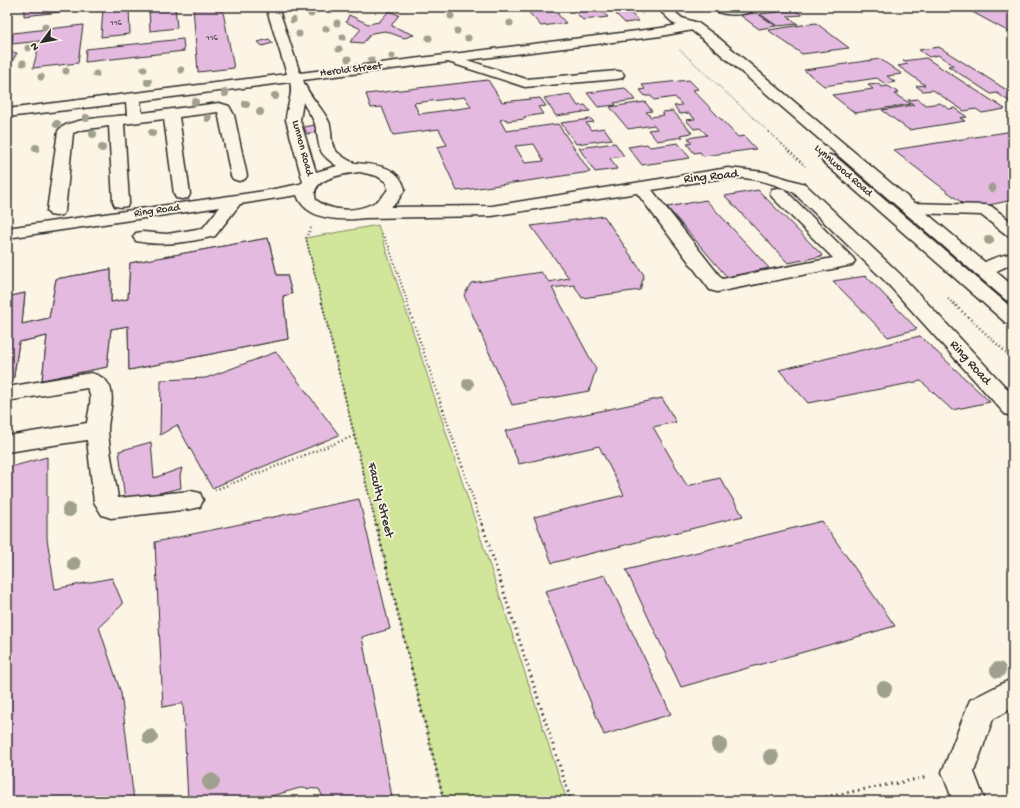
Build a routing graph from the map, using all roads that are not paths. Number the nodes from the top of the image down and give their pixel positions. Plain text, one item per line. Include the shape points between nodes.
1 (272, 7) edge
2 (662, 7) edge
3 (717, 7) edge
4 (751, 7) edge
5 (678, 24) junction
6 (448, 58) junction
7 (617, 75) dead end
8 (297, 83) junction
9 (132, 98) junction
10 (766, 103) dead end
11 (7, 112) edge
12 (171, 113) junction
13 (135, 118) junction
14 (116, 121) junction
15 (351, 168) junction
16 (239, 176) dead end
17 (309, 185) junction
18 (641, 187) junction
19 (397, 188) junction
20 (778, 193) dead end
21 (182, 194) dead end
22 (235, 200) junction
23 (121, 202) dead end
24 (310, 204) joint
25 (910, 208) junction
26 (56, 211) dead end
27 (434, 211) junction
28 (366, 213) junction
29 (1013, 232) edge
30 (7, 234) edge
31 (142, 237) dead end
32 (1013, 258) edge
33 (983, 271) junction
34 (1013, 296) edge
35 (1013, 319) edge
36 (7, 394) edge
37 (1013, 409) edge
38 (96, 430) junction
39 (7, 444) edge
40 (191, 500) road end
41 (1013, 692) edge
42 (970, 801) edge

1 - 8 street, Lunnon Road
2 - 5 street, Lynnwood Road
3 - 4 street via 734,11
5 - 6 street, Herold Street via 661,32
5 - 25 street, Lynnwood Road via 715,42
6 - 7 street via 525,83
6 - 8 street, Herold Street
8 - 9 street, Herold Street
8 - 15 street, Lunnon Road via 322,123 326,148
8 - 17 street, Lunnon Road via 294,120
9 - 11 street, Herold Street
9 - 13 street
10 - 35 street, Lynnwood Road
12 - 13 street
12 - 16 street via 219,107 224,109
12 - 21 street
13 - 14 street
14 - 23 street
14 - 26 street via 78,126 66,131
15 - 17 street, Ring Road via 328,172
15 - 19 street, Ring Road via 368,168 383,172 393,179
17 - 22 street, Ring Road
17 - 24 street, Lunnon Road via 306,195
18 - 20 street via 717,286 846,261
18 - 27 street, Ring Road via 492,211
18 - 37 street, Ring Road via 728,173 782,180 799,188 893,278
19 - 27 street, Ring Road via 409,199
19 - 28 street via 394,198
22 - 30 street, Ring Road
22 - 31 street via 209,232 167,240
24 - 28 street, Ring Road via 330,213
25 - 29 street via 985,210
25 - 33 street, Lynnwood Road
27 - 28 street, Ring Road
32 - 33 street
33 - 34 street, Lynnwood Road
36 - 38 street via 91,380 99,387 101,399
38 - 39 street
38 - 40 street via 106,502 111,508
41 - 42 street via 981,710 958,772

